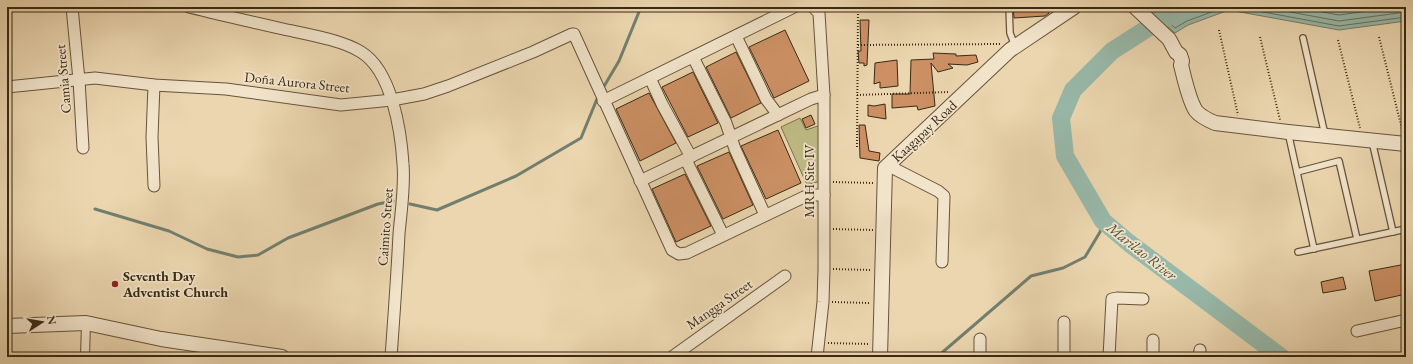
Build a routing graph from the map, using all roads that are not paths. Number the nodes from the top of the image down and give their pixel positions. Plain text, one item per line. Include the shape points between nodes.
1 (72, 7) edge
2 (189, 7) edge
3 (794, 7) edge
4 (813, 7) edge
5 (1009, 7) edge
6 (1074, 7) edge
7 (1137, 9) edge
8 (736, 36) junction
9 (1303, 38) dead end
10 (1012, 48) junction
11 (693, 57) junction
12 (650, 78) junction
13 (79, 80) junction
14 (154, 85) junction
15 (7, 87) edge
16 (824, 95) junction
17 (392, 100) junction
18 (603, 101) junction
19 (778, 115) junction
20 (1286, 132) junction
21 (1326, 136) junction
22 (731, 137) junction
23 (1368, 141) junction
24 (1406, 144) edge
25 (83, 148) dead end
26 (689, 158) junction
27 (887, 165) junction
28 (1297, 172) junction
29 (640, 181) junction
30 (154, 186) dead end
31 (824, 195) junction
32 (765, 215) junction
33 (1406, 229) edge
34 (1393, 232) junction
35 (723, 236) junction
36 (1357, 239) junction
37 (1314, 249) junction
38 (1298, 252) dead end
39 (942, 262) dead end
40 (785, 276) dead end
41 (1143, 299) dead end
42 (1406, 320) edge
43 (1064, 322) dead end
44 (86, 323) junction
45 (7, 326) edge
46 (1357, 331) dead end
47 (980, 339) dead end
48 (1153, 340) dead end
49 (880, 351) edge
50 (252, 355) edge
51 (85, 357) edge
52 (282, 357) edge
53 (391, 357) edge
54 (672, 357) edge
55 (817, 357) edge
56 (980, 357) edge
57 (1064, 357) edge
58 (1109, 357) edge
59 (1153, 357) edge

1 - 13 street, Camia Street
2 - 17 street, Caimito Street via 320,37 352,47 366,55 376,66
3 - 8 street
4 - 16 street, MRH Site IV via 819,13
5 - 10 lane
6 - 10 street, Kaagapay Road
7 - 20 street via 1173,46 1196,111 1205,119 1215,123
8 - 11 street
8 - 19 street via 766,99
9 - 21 lane
10 - 27 street, Kaagapay Road
11 - 12 street
11 - 22 street
12 - 18 street
12 - 26 street
13 - 14 street, Doña Aurora Street via 95,78
13 - 15 street, Doña Aurora Street
13 - 25 street, Camia Street
14 - 17 street, Doña Aurora Street via 226,89 341,104
14 - 30 street
16 - 19 street
16 - 31 street, MRH Site IV
17 - 18 street, Doña Aurora Street via 448,86 573,34
17 - 53 street, Caimito Street via 403,165
18 - 29 street
19 - 22 street
20 - 21 street
20 - 28 lane
21 - 23 street
22 - 26 street
22 - 32 street
23 - 24 street
23 - 34 lane
26 - 29 street
26 - 35 street
27 - 39 street via 944,196
27 - 49 street, Kaagapay Road via 884,172
28 - 36 lane via 1339,161
28 - 37 lane
29 - 35 street via 672,250 679,254 687,253
31 - 32 street via 804,197
31 - 55 street, MRH Site IV via 823,302
32 - 35 street
33 - 34 lane
34 - 36 lane
36 - 37 lane
37 - 38 lane
40 - 54 street, Mangga Street
41 - 58 street via 1112,299
42 - 46 street
43 - 57 street
44 - 45 street
44 - 50 street
44 - 51 street
47 - 56 street
48 - 59 street
50 - 52 street

